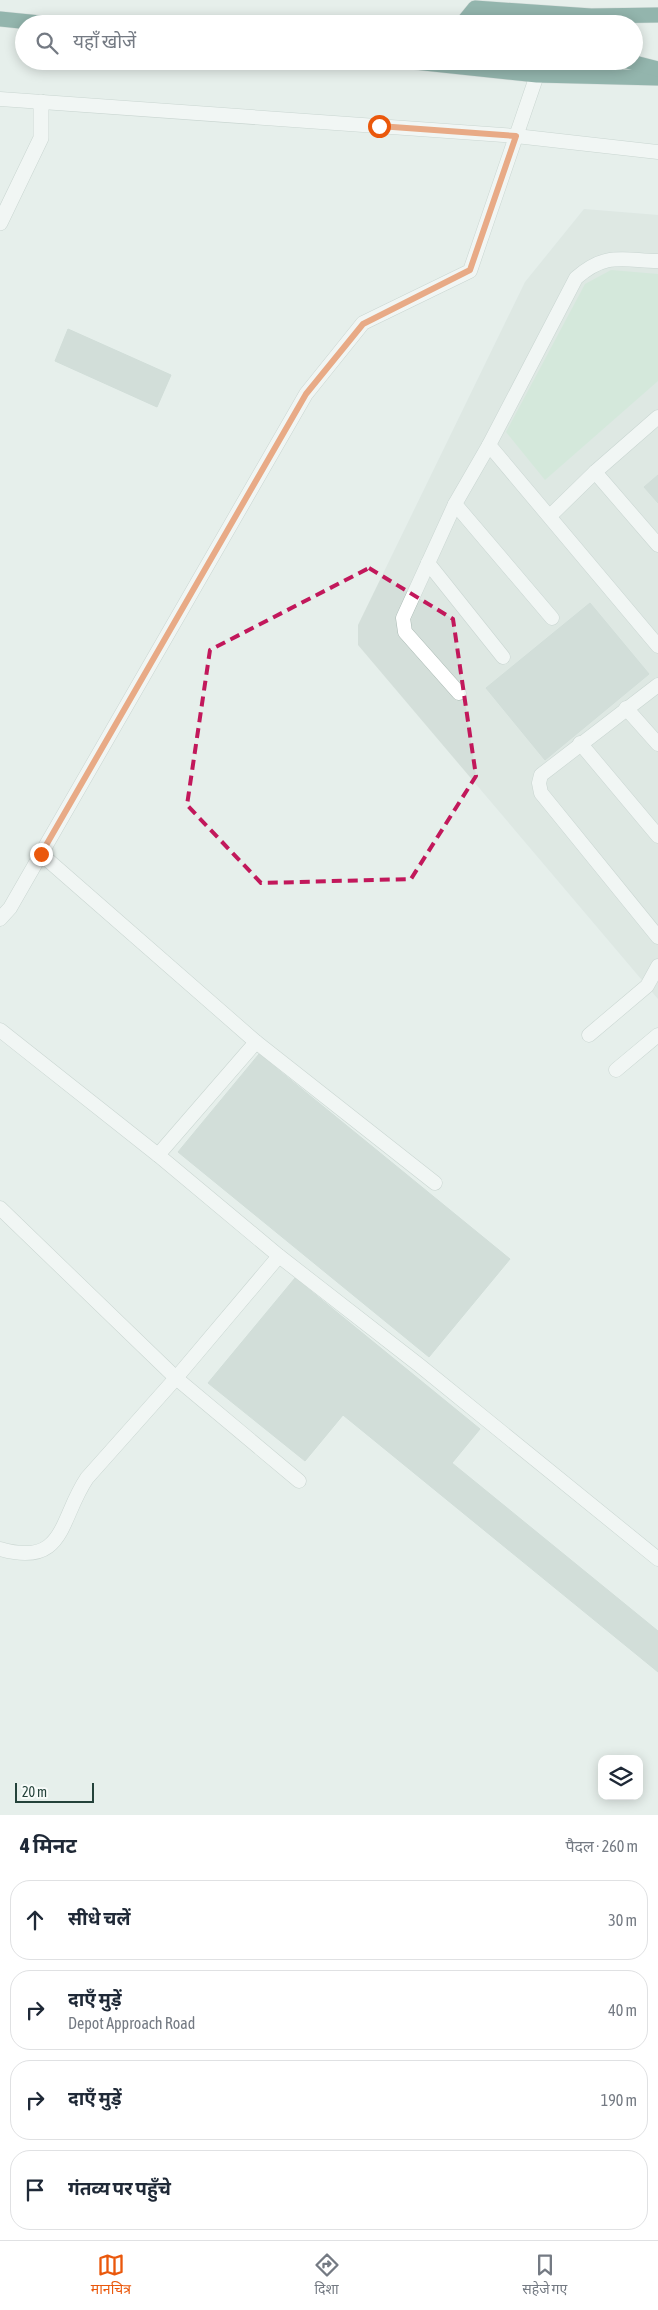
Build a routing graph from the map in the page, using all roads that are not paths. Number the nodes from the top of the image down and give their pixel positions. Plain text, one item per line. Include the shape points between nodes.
1 (469, 15) edge
2 (576, 15) edge
3 (643, 15) edge
4 (658, 15) edge
5 (0, 18) edge
6 (15, 20) edge
7 (643, 65) edge
8 (658, 69) edge
9 (489, 70) edge
10 (536, 75) junction
11 (658, 78) edge
12 (0, 99) edge
13 (41, 102) junction
14 (516, 136) junction
15 (658, 152) edge
16 (0, 223) edge
17 (658, 261) edge
18 (658, 417) edge
19 (489, 445) junction
20 (595, 472) junction
21 (455, 504) junction
22 (550, 516) junction
23 (658, 545) edge
24 (428, 563) junction
25 (552, 618) dead end
26 (658, 646) edge
27 (503, 657) dead end
28 (658, 685) edge
29 (459, 693) dead end
30 (626, 708) junction
31 (580, 743) junction
32 (658, 744) edge
33 (658, 836) edge
34 (41, 854) junction
35 (0, 919) edge
36 (658, 937) edge
37 (658, 966) edge
38 (0, 1030) edge
39 (589, 1035) dead end
40 (658, 1035) edge
41 (256, 1042) junction
42 (616, 1070) dead end
43 (158, 1155) junction
44 (435, 1183) dead end
45 (0, 1208) edge
46 (279, 1256) junction
47 (176, 1378) junction
48 (299, 1480) dead end
49 (0, 1549) edge
50 (658, 1559) edge

1 - 2 highway via 475,8
3 - 4 highway
5 - 6 highway
7 - 8 highway
9 - 10 highway
10 - 11 highway
10 - 14 lane
12 - 13 lane
13 - 14 lane
13 - 16 street via 41,138
14 - 15 lane
14 - 34 lane via 470,270 363,324 306,394
17 - 19 lane via 604,260 588,267 576,278
18 - 20 lane
19 - 21 lane
19 - 22 lane
20 - 22 lane
20 - 23 lane
21 - 24 lane
21 - 25 lane
22 - 26 lane
24 - 27 lane
24 - 29 lane via 404,612 403,626
28 - 30 lane
30 - 31 lane
30 - 32 lane
31 - 33 lane
31 - 36 lane via 541,774 539,788
34 - 35 lane via 10,908
34 - 41 lane
37 - 39 lane via 647,986
38 - 43 lane
40 - 42 lane
41 - 43 lane
41 - 44 lane
43 - 46 lane
45 - 47 lane
46 - 47 lane
46 - 50 lane
47 - 48 lane
47 - 49 lane via 87,1478 76,1494 59,1537 50,1547 22,1554

